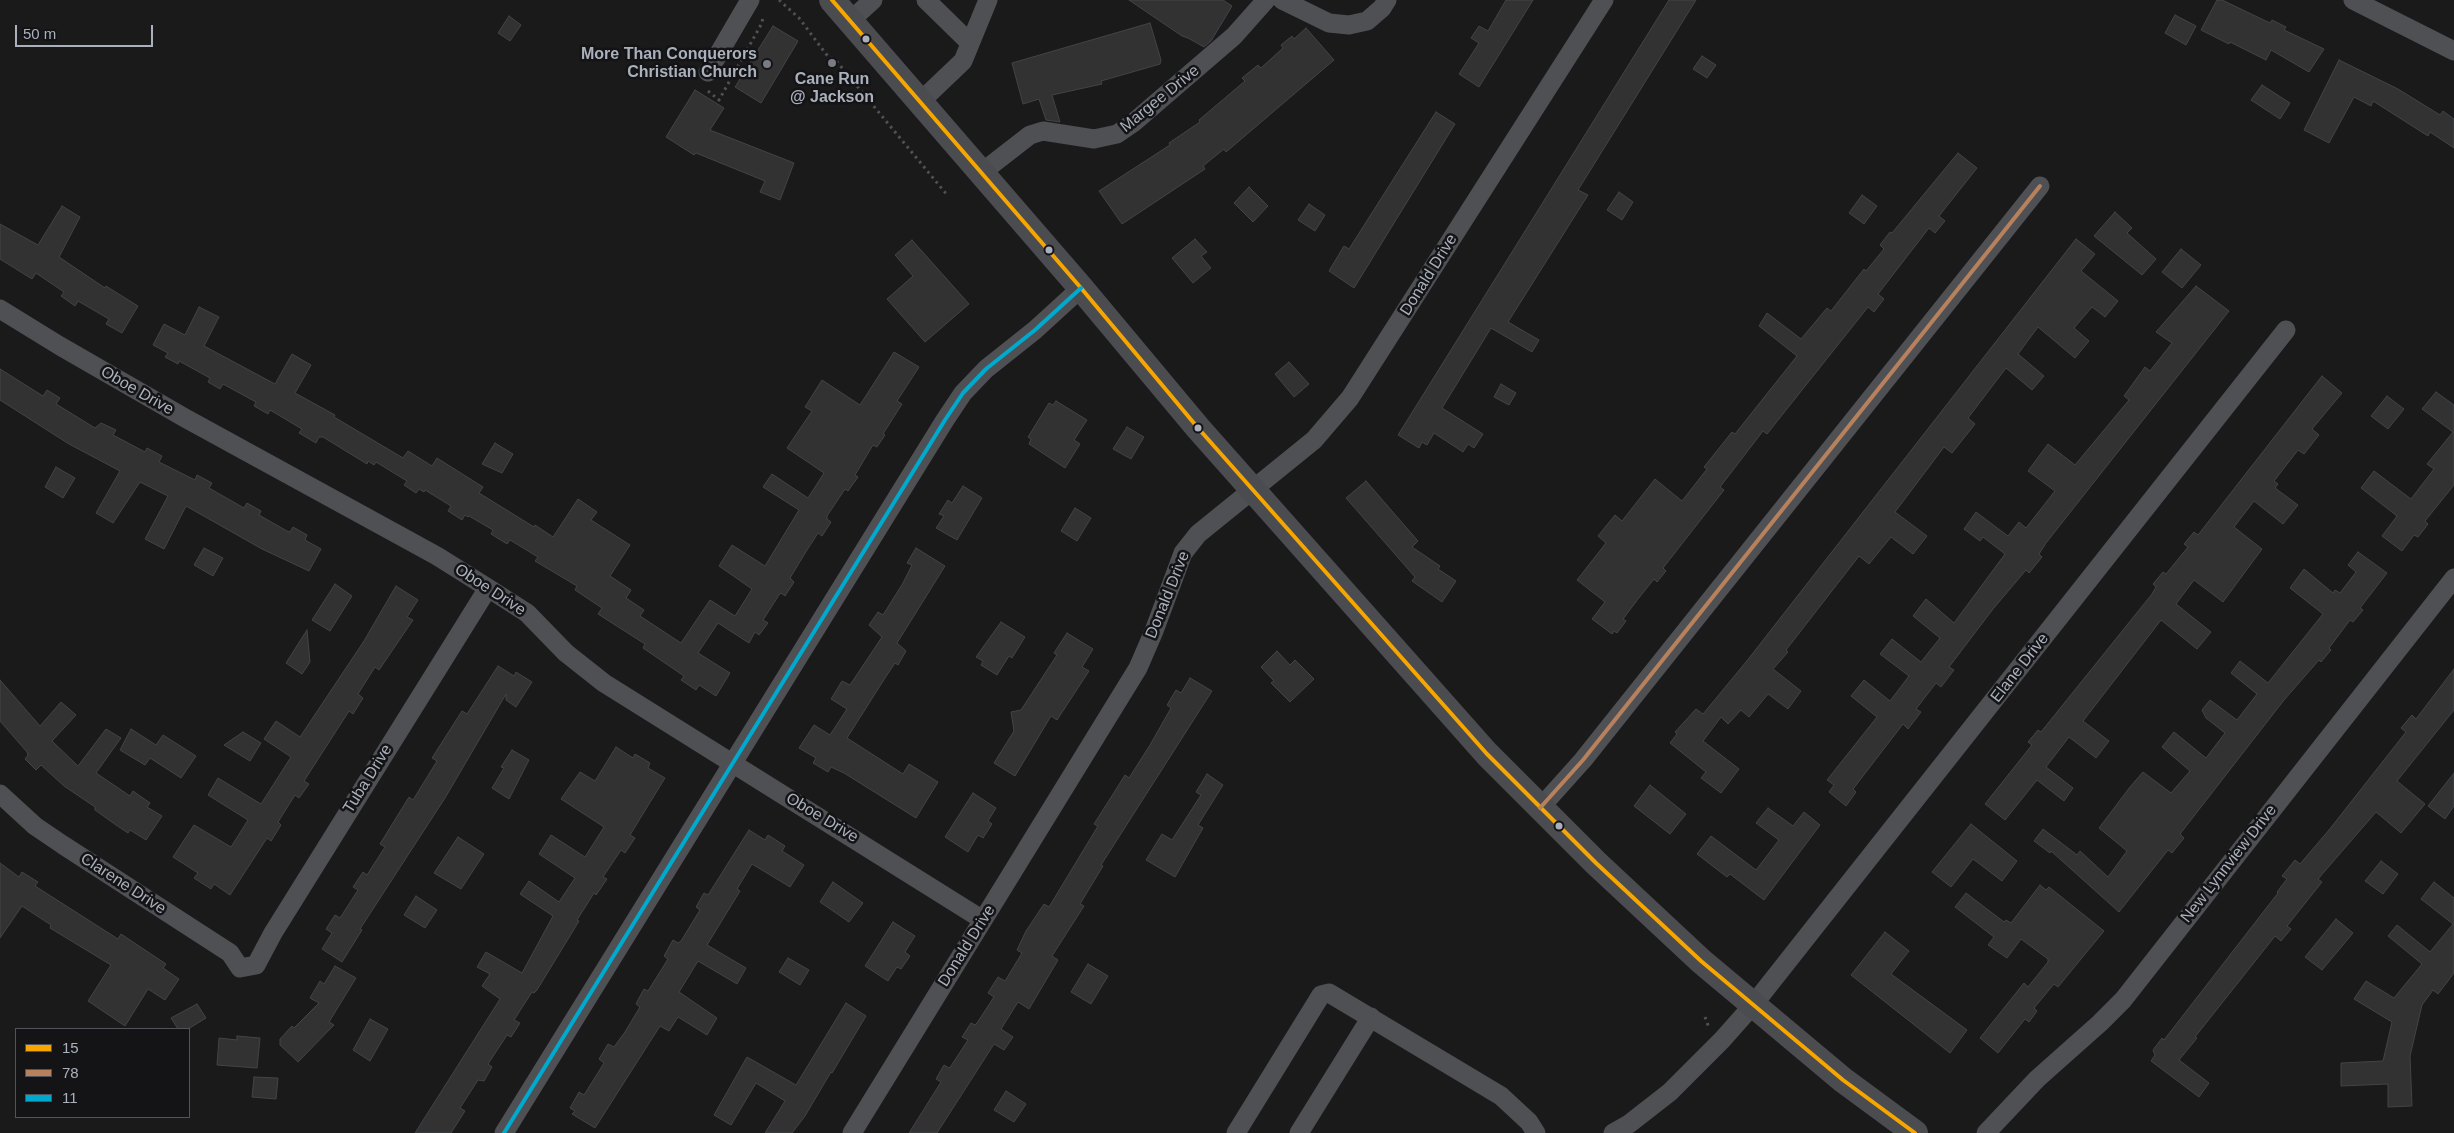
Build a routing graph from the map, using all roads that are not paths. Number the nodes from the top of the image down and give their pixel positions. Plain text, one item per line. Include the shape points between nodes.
1 (750, 0) edge
2 (832, 0) edge
3 (873, 0) edge
4 (926, 0) edge
5 (988, 0) edge
6 (1266, 0) edge
7 (1282, 0) edge
8 (1387, 0) edge
9 (1604, 0) edge
10 (2354, 0) edge
11 (850, 22) junction
12 (970, 43) junction
13 (2454, 51) edge
14 (708, 72) dead end
15 (920, 102) junction
16 (981, 173) junction
17 (2040, 186) dead end
18 (1081, 288) junction
19 (0, 309) edge
20 (2286, 330) dead end
21 (1254, 490) junction
22 (2454, 578) edge
23 (488, 588) junction
24 (732, 762) junction
25 (0, 794) edge
26 (1540, 808) junction
27 (983, 920) junction
28 (248, 967) joint
29 (1753, 1005) junction
30 (1371, 1017) junction
31 (504, 1133) edge
32 (852, 1133) edge
33 (1236, 1133) edge
34 (1299, 1133) edge
35 (1536, 1133) edge
36 (1613, 1133) edge
37 (1915, 1133) edge
38 (1986, 1133) edge

1 - 14 street
2 - 11 highway
3 - 11 street
4 - 12 street
5 - 12 street
6 - 16 street, Margee Drive via 1234,36 1117,134 1094,139 1043,131 1030,135
7 - 8 street via 1329,23 1349,25 1367,21
9 - 21 street, Donald Drive via 1350,398 1314,440
10 - 13 street
11 - 15 highway
12 - 15 street via 963,61
15 - 16 highway
16 - 18 highway
17 - 26 street via 1583,760
18 - 21 highway
18 - 24 street via 986,369 963,394
19 - 23 street, Oboe Drive via 177,414 437,556
20 - 29 street, Elane Drive
21 - 26 highway via 1403,662
21 - 27 street, Donald Drive via 1198,534 1183,553 1138,668
22 - 38 street, New Lynnview Drive via 2123,1000 2037,1079
23 - 24 street, Oboe Drive via 527,613 566,653 604,683
23 - 28 street, Tuba Drive via 256,965
24 - 27 street, Oboe Drive
24 - 31 street
25 - 28 street, Clarene Drive via 36,826 230,953 240,968
26 - 29 highway via 1669,932
27 - 32 street, Donald Drive
29 - 36 street, Elane Drive via 1670,1092
29 - 37 highway via 1843,1080
30 - 33 street via 1329,993 1321,995
30 - 34 street
30 - 35 street via 1501,1096

